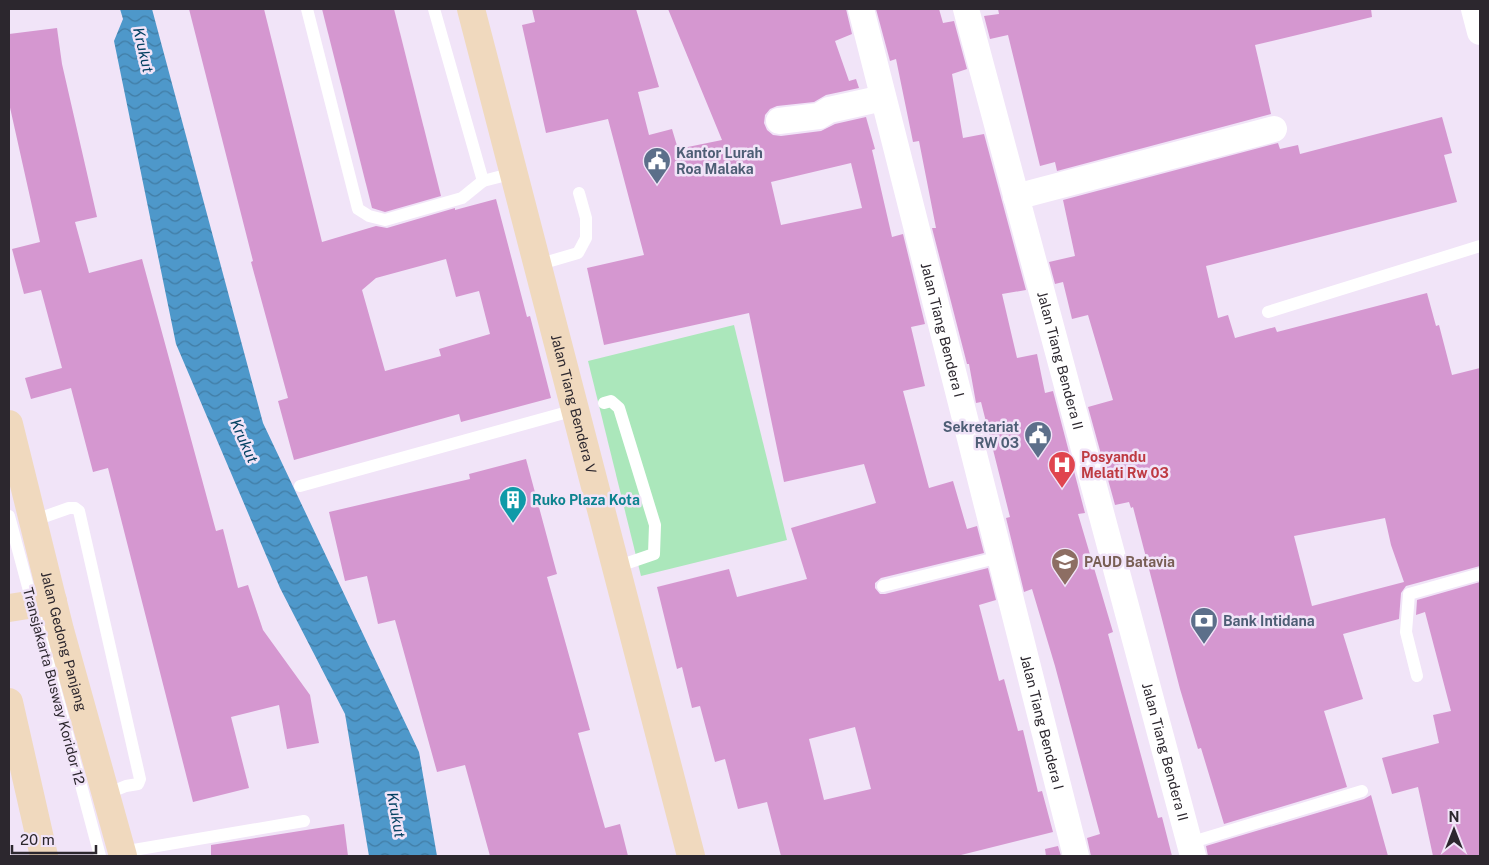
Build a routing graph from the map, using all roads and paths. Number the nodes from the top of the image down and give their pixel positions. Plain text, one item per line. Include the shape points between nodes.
1 (307, 9) edge
2 (434, 9) edge
3 (471, 9) edge
4 (861, 9) edge
5 (966, 9) edge
6 (1474, 9) edge
7 (1480, 32) edge
8 (883, 98) junction
9 (778, 121) dead end
10 (1274, 128) dead end
11 (514, 173) junction
12 (483, 181) junction
13 (579, 193) dead end
14 (1016, 197) junction
15 (1480, 246) edge
16 (537, 265) junction
17 (1268, 312) dead end
18 (604, 403) dead end
19 (575, 410) junction
20 (9, 424) edge
21 (300, 486) dead end
22 (20, 518) edge
23 (1000, 557) junction
24 (616, 567) junction
25 (1480, 574) edge
26 (883, 586) dead end
27 (31, 605) edge
28 (1417, 676) dead end
29 (9, 702) edge
30 (1362, 791) dead end
31 (106, 794) junction
32 (304, 821) dead end
33 (1191, 850) edge
34 (115, 855) edge
35 (44, 856) edge
36 (691, 856) edge
37 (1076, 856) edge

1 - 12 lane via 358,209 368,216 385,220 462,198
2 - 12 lane
3 - 11 street, Jalan Tiang Bendera V
4 - 8 street, Jalan Tiang Bendera I
5 - 14 street, Jalan Tiang Bendera II
6 - 7 street
8 - 9 street via 829,110 819,116
8 - 23 street, Jalan Tiang Bendera I
10 - 14 street
11 - 12 lane
11 - 16 street, Jalan Tiang Bendera V
13 - 16 lane via 586,218 586,238 578,253
14 - 33 street, Jalan Tiang Bendera II
15 - 17 lane
16 - 19 street, Jalan Tiang Bendera V
18 - 24 lane via 610,401 619,408 655,525 654,554
19 - 21 lane
19 - 24 street, Jalan Tiang Bendera V
20 - 22 street, Jalan Gedong Panjang
22 - 27 street, Jalan Gedong Panjang
22 - 31 lane via 69,508 79,511 140,780 138,784
23 - 26 lane
23 - 37 street, Jalan Tiang Bendera I
24 - 36 street, Jalan Tiang Bendera V
25 - 28 lane via 1409,594 1406,632
27 - 31 street, Jalan Gedong Panjang
27 - 34 lane, Transjakarta Busway Koridor 12
29 - 35 street
30 - 33 lane
31 - 34 street, Jalan Gedong Panjang
32 - 34 lane

